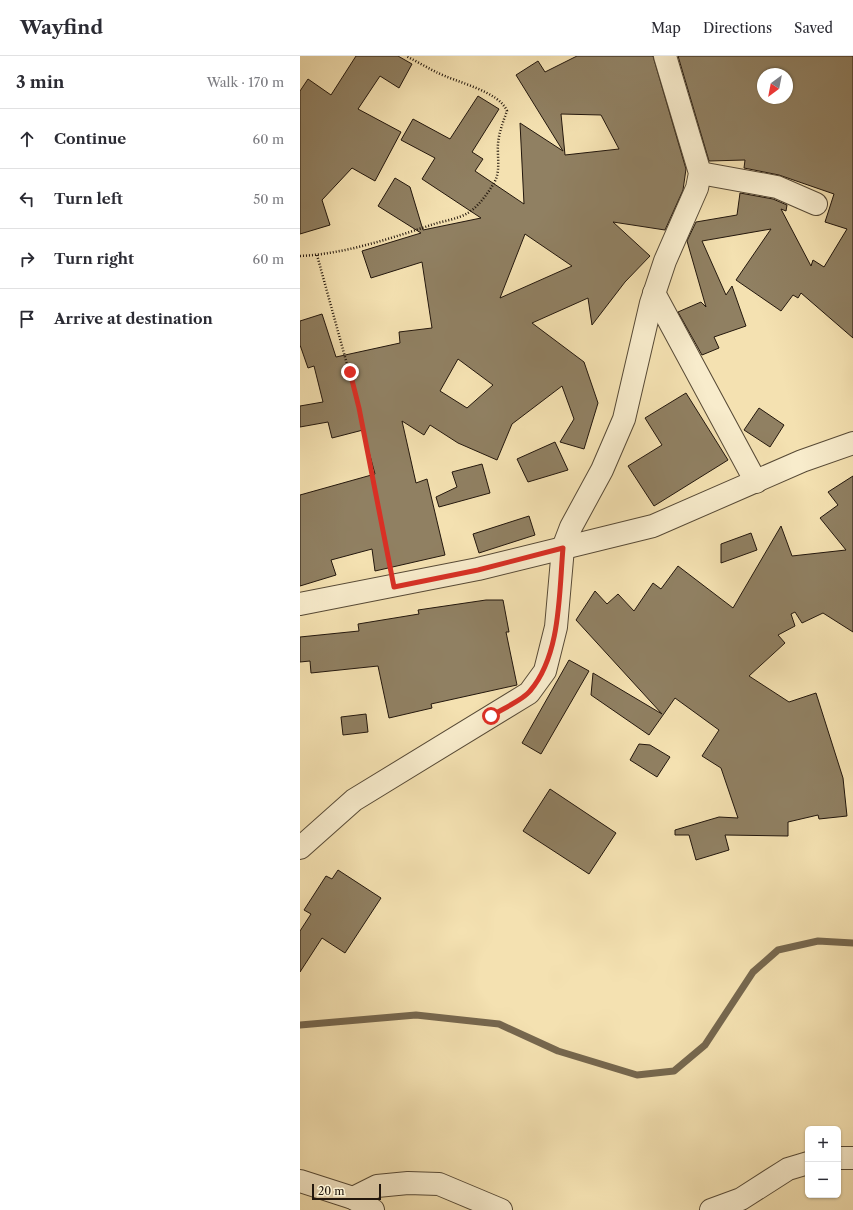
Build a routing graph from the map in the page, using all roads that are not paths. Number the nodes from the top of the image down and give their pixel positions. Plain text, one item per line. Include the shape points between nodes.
1 (665, 56) edge
2 (700, 173) junction
3 (816, 204) dead end
4 (654, 293) junction
5 (853, 443) edge
6 (756, 482) junction
7 (563, 548) junction
8 (300, 604) edge
9 (300, 848) edge
10 (841, 1158) edge
11 (853, 1158) edge
12 (805, 1165) edge
13 (300, 1180) edge
14 (353, 1198) junction
15 (373, 1210) edge
16 (501, 1210) edge
17 (711, 1210) edge

1 - 2 street
2 - 3 street via 777,187
2 - 4 street via 698,188 665,261
4 - 6 street
4 - 7 street via 624,418 602,470 571,526
5 - 6 street via 802,461
6 - 7 street via 653,526
7 - 8 street via 478,570
7 - 9 street via 556,627 545,671 529,693 354,800
10 - 11 street
12 - 17 street via 788,1169 741,1199
13 - 14 street
14 - 15 street
14 - 16 street via 378,1186 408,1182 439,1184

